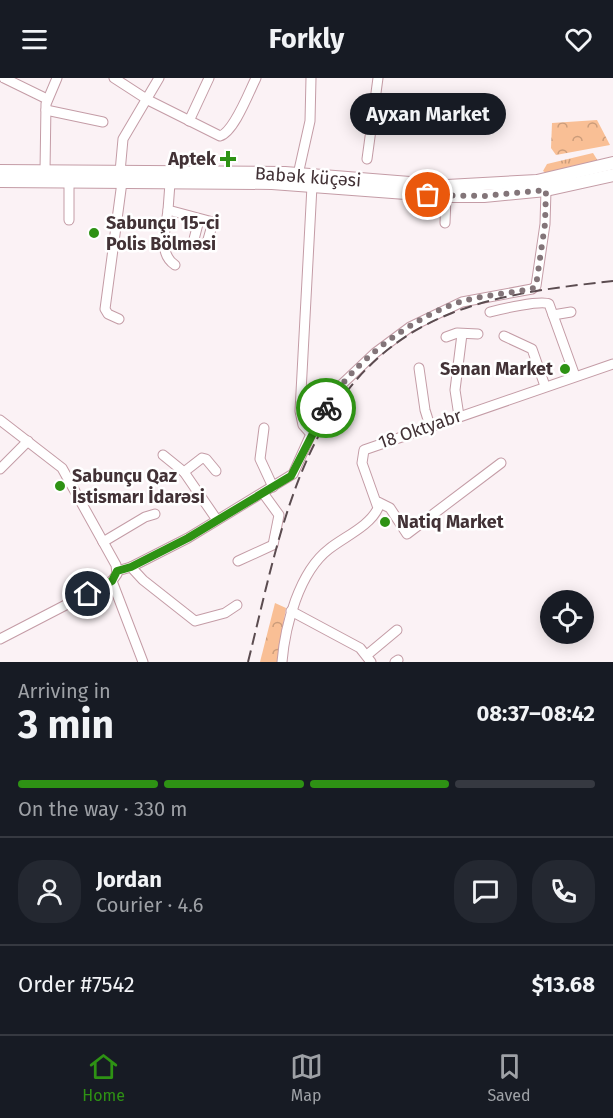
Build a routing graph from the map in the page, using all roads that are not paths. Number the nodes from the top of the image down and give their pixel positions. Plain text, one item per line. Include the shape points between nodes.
1 (4, 78) edge
2 (57, 78) edge
3 (114, 78) edge
4 (159, 78) edge
5 (209, 78) edge
6 (256, 78) edge
7 (311, 78) edge
8 (378, 78) edge
9 (47, 99) junction
10 (148, 100) junction
11 (46, 110) junction
12 (189, 121) junction
13 (104, 122) dead end
14 (368, 159) dead end
15 (613, 164) edge
16 (0, 171) edge
17 (45, 171) junction
18 (613, 175) edge
19 (121, 177) junction
20 (297, 179) junction
21 (0, 181) edge
22 (69, 181) junction
23 (170, 183) junction
24 (312, 186) junction
25 (546, 190) junction
26 (446, 196) junction
27 (168, 210) junction
28 (69, 220) dead end
29 (199, 220) junction
30 (445, 223) dead end
31 (193, 243) dead end
32 (207, 243) dead end
33 (175, 265) dead end
34 (490, 312) dead end
35 (571, 312) dead end
36 (553, 315) junction
37 (118, 319) dead end
38 (462, 334) junction
39 (478, 334) dead end
40 (504, 336) dead end
41 (446, 337) dead end
42 (613, 364) edge
43 (418, 369) dead end
44 (575, 376) junction
45 (545, 386) junction
46 (459, 416) junction
47 (0, 420) edge
48 (430, 426) junction
49 (264, 428) dead end
50 (311, 434) junction
51 (28, 441) junction
52 (164, 455) dead end
53 (501, 463) dead end
54 (0, 469) edge
55 (184, 471) junction
56 (216, 471) dead end
57 (273, 487) junction
58 (263, 493) junction
59 (378, 502) junction
60 (155, 514) dead end
61 (217, 520) junction
62 (103, 542) junction
63 (238, 561) dead end
64 (131, 567) junction
65 (117, 571) junction
66 (112, 581) junction
67 (237, 604) dead end
68 (291, 611) junction
69 (397, 630) dead end
70 (0, 639) edge
71 (369, 659) edge
72 (142, 662) edge
73 (282, 662) edge

1 - 9 street
2 - 9 street
3 - 10 street
4 - 10 street
5 - 12 street
6 - 12 street via 234,123 223,136
7 - 20 street via 310,121
8 - 14 street
9 - 11 street
10 - 12 street
10 - 19 street via 123,140
11 - 13 street
11 - 17 street
15 - 20 main road, Babək küçəsi via 537,181 483,186
16 - 17 main road, Babək küçəsi
17 - 19 main road, Babək küçəsi
18 - 25 main road, Babək küçəsi
19 - 20 main road, Babək küçəsi
19 - 22 main road, Babək küçəsi
19 - 23 main road, Babək küçəsi
19 - 37 street via 105,309
20 - 23 main road, Babək küçəsi
20 - 24 main road, Babək küçəsi
21 - 22 main road, Babək küçəsi
22 - 28 street
23 - 27 street
24 - 26 main road, Babək küçəsi
24 - 50 street via 300,411 303,425
25 - 26 main road, Babək küçəsi
25 - 50 street via 536,286 462,302 410,327 340,386
26 - 30 street
27 - 29 street
27 - 33 street via 164,252
29 - 31 street
29 - 32 street via 214,225
34 - 36 street via 544,302
35 - 36 street
36 - 44 street
38 - 39 street
38 - 41 street
38 - 46 street via 455,390
40 - 45 street via 532,349
42 - 44 street, 18 Oktyabr
43 - 48 street
44 - 45 street, 18 Oktyabr
45 - 46 street, 18 Oktyabr
46 - 48 street, 18 Oktyabr
47 - 51 street
48 - 59 street, 18 Oktyabr via 372,446 362,454
49 - 57 street via 260,459
50 - 57 street via 293,474
51 - 54 street
51 - 62 street via 62,468
52 - 55 street
53 - 59 street via 407,534 390,508
55 - 56 street via 201,459 206,459
55 - 61 street
57 - 58 street
58 - 61 street
58 - 63 street via 279,515 273,545
59 - 68 street via 370,519 322,555
60 - 62 street
61 - 64 street
62 - 65 street
64 - 65 street
64 - 67 street via 195,621 225,613
65 - 66 street
66 - 70 street
66 - 72 street
68 - 71 street via 360,648
68 - 73 street
69 - 71 street

